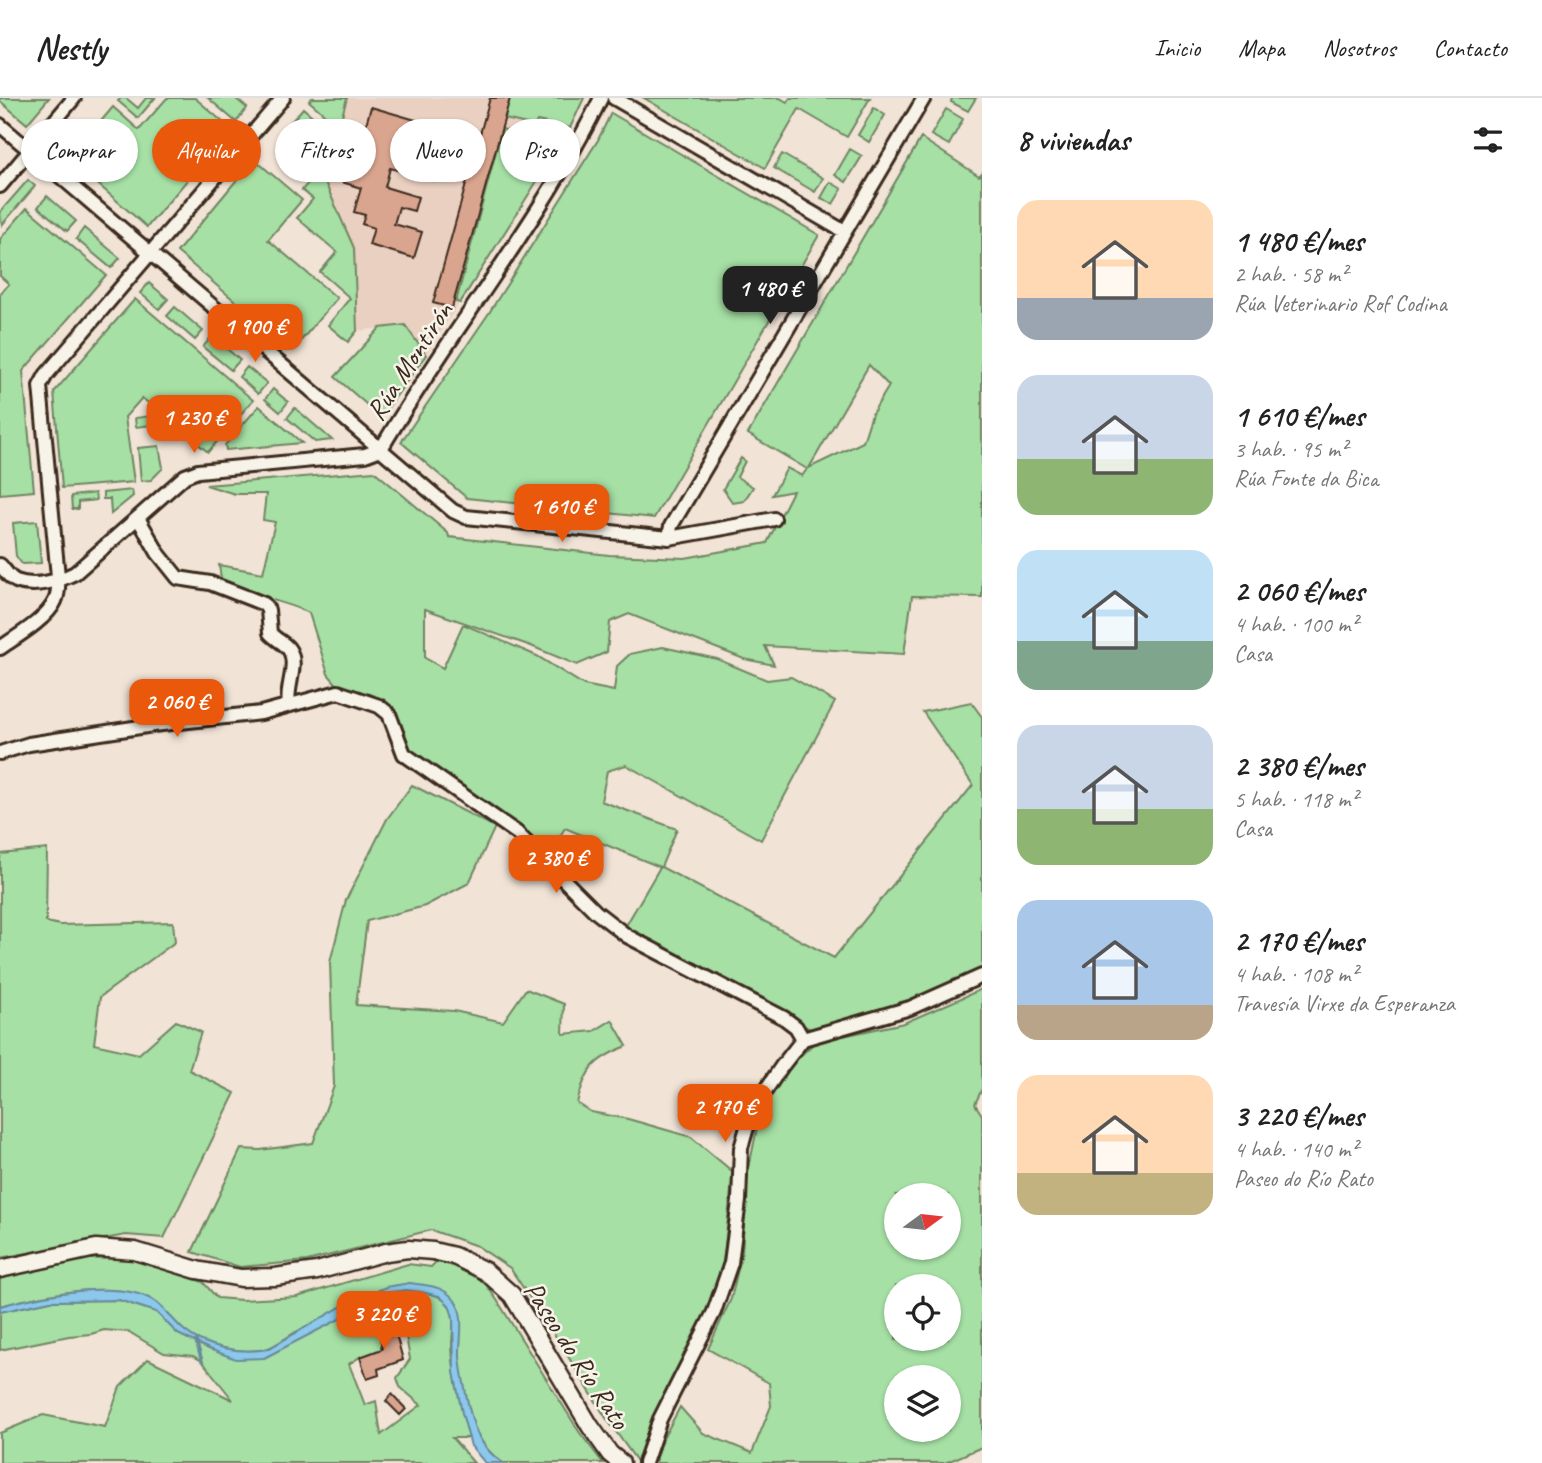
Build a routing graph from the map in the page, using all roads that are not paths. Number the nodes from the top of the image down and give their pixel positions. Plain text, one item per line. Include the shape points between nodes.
1 (74, 98) edge
2 (283, 98) edge
3 (601, 98) edge
4 (614, 98) edge
5 (924, 98) edge
6 (57, 119) edge
7 (0, 125) edge
8 (21, 143) edge
9 (21, 162) edge
10 (67, 182) edge
11 (0, 186) edge
12 (845, 232) junction
13 (151, 253) junction
14 (381, 449) junction
15 (138, 518) junction
16 (774, 519) dead end
17 (669, 538) junction
18 (0, 565) edge
19 (58, 581) junction
20 (0, 648) edge
21 (289, 704) junction
22 (0, 753) edge
23 (982, 976) edge
24 (803, 1039) junction
25 (0, 1269) edge
26 (621, 1463) edge
27 (645, 1463) edge

1 - 6 street
2 - 13 street
3 - 14 street, Rúa Montirón via 581,139
4 - 12 street
5 - 12 street
7 - 8 street
9 - 11 street
10 - 13 street
12 - 17 street via 671,526
13 - 14 street
13 - 19 street via 40,386
14 - 15 street, Rúa Montirón via 365,455 198,471
14 - 17 street via 466,517
15 - 19 street, Rúa Montirón via 75,573
15 - 21 street via 177,578 210,583 264,604 271,634 289,649 292,660
16 - 17 street
18 - 19 street via 13,580
19 - 20 street via 55,601 34,625
21 - 22 street via 261,713 29,744
21 - 24 street via 338,692 379,706 389,714 404,754 516,833 596,912 627,936 784,1018
23 - 24 street via 910,1008
24 - 27 street via 752,1110 741,1148 732,1263 714,1312 660,1419
25 - 26 street, Paseo do Río Rato via 96,1248 135,1251 241,1278 317,1271 408,1249 454,1256 485,1271 512,1295 590,1426

